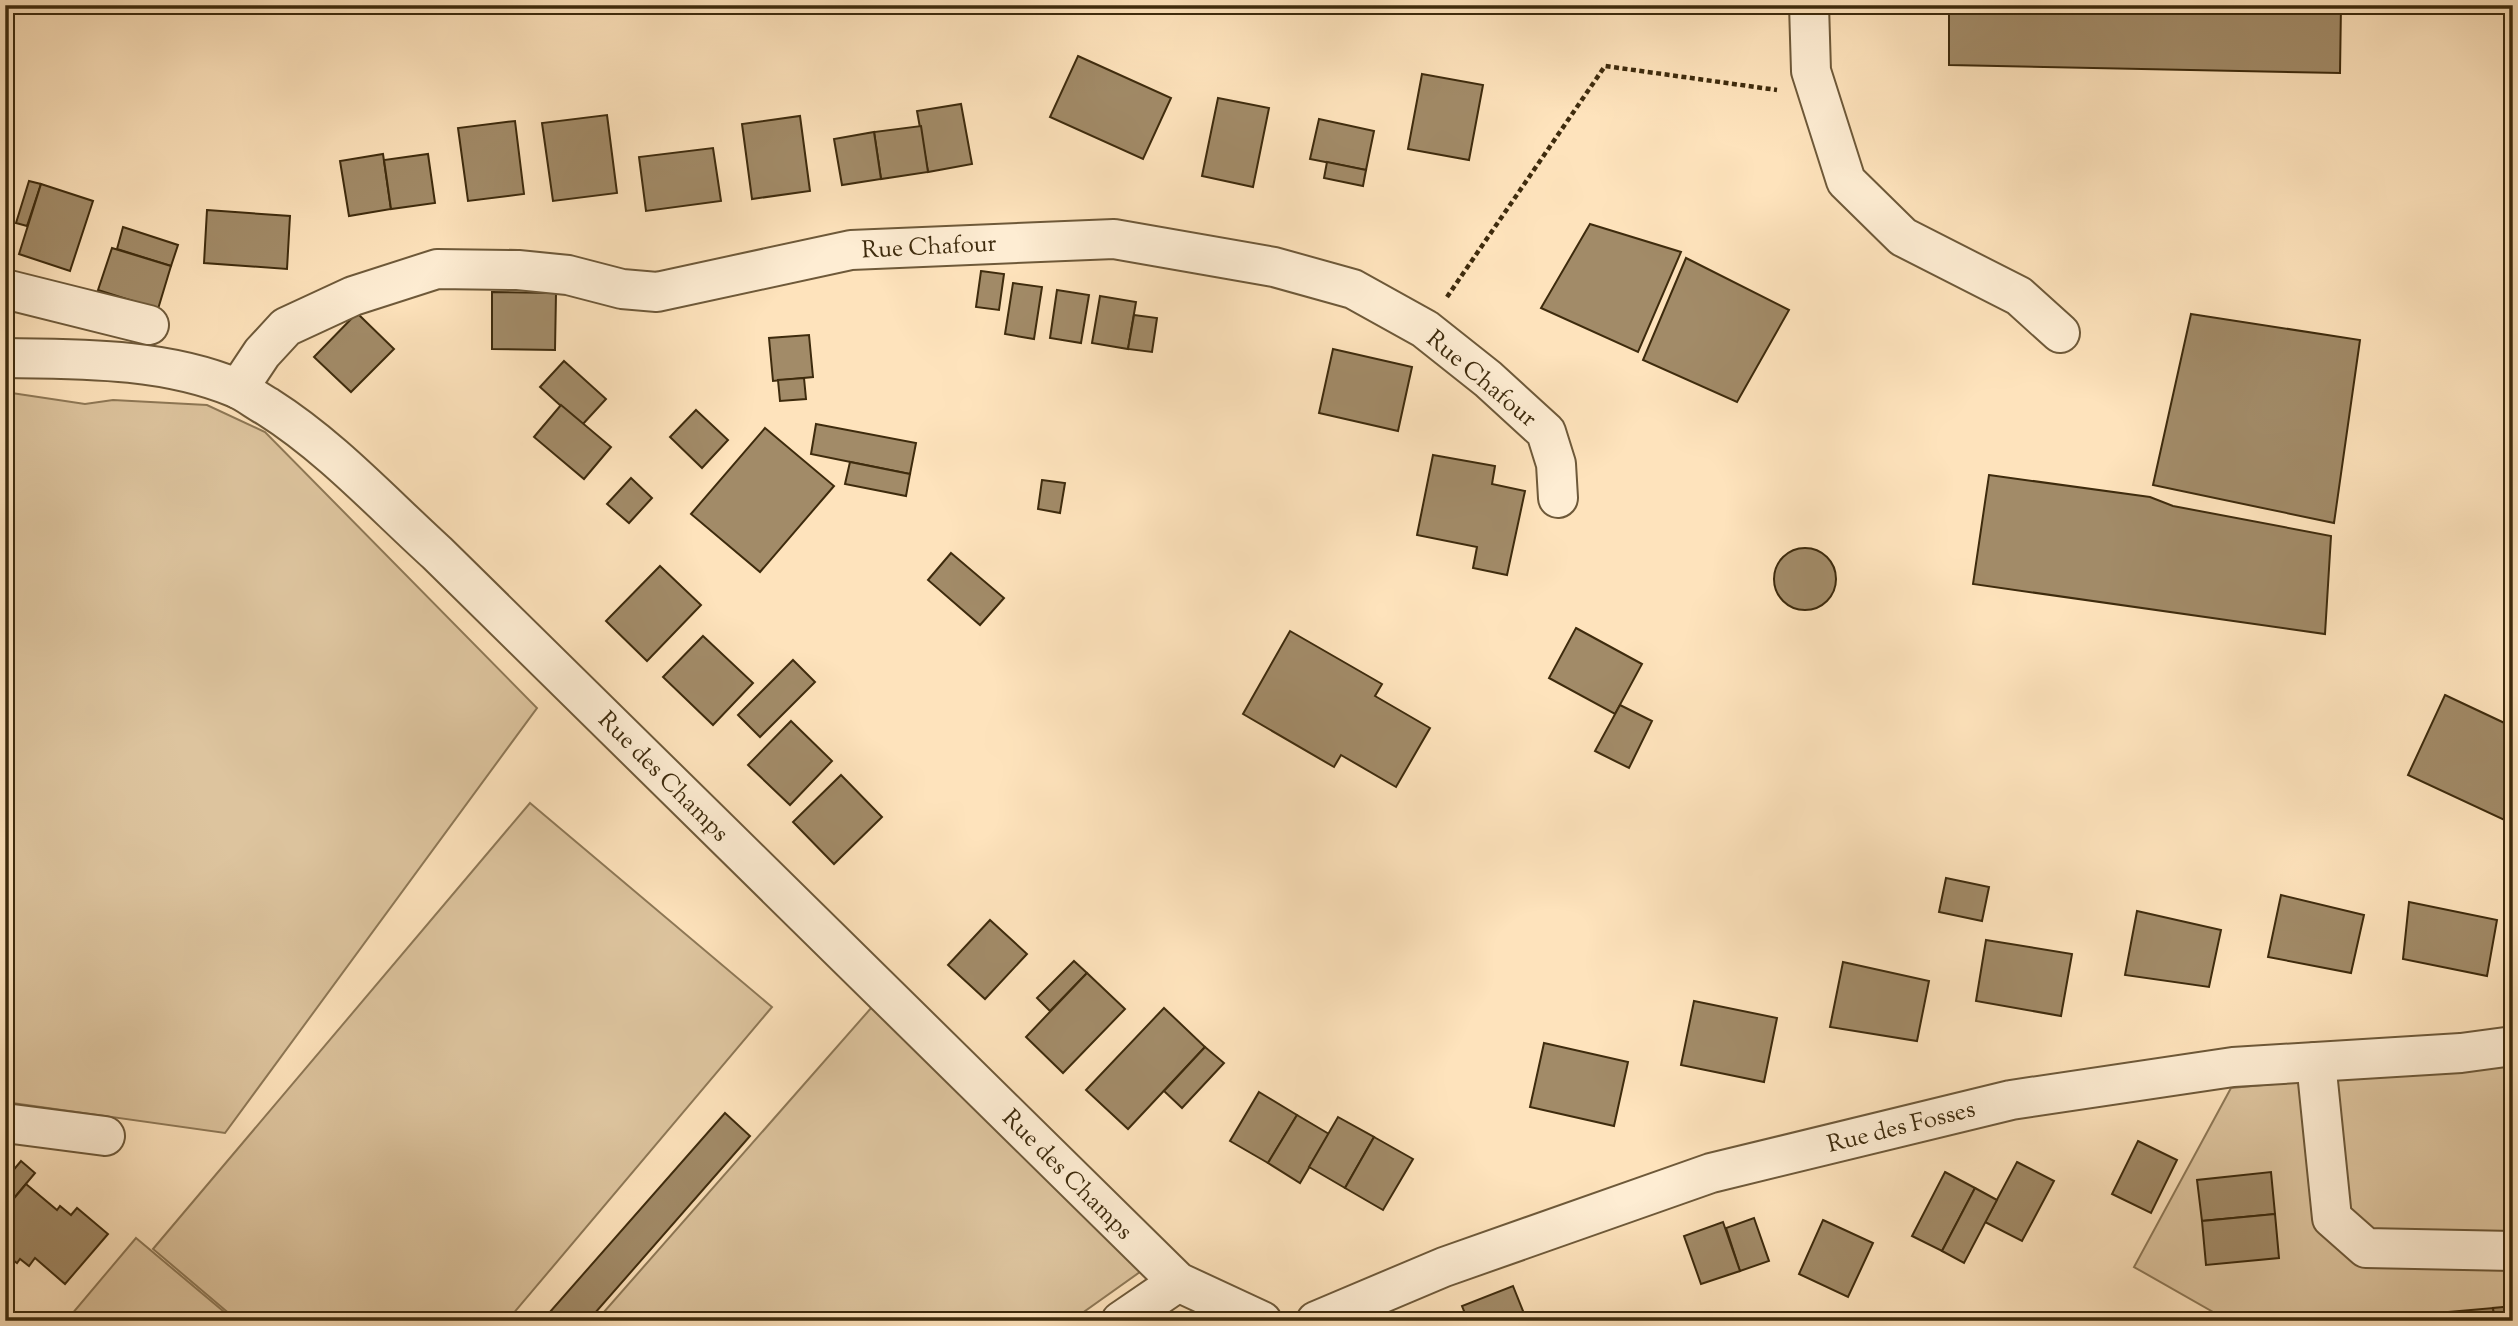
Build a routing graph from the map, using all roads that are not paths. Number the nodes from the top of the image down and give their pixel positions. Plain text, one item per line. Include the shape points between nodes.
1 (1809, 5) edge
2 (5, 289) edge
3 (149, 325) dead end
4 (2060, 333) dead end
5 (5, 358) edge
6 (238, 389) junction
7 (1558, 498) dead end
8 (2513, 1046) edge
9 (2316, 1062) junction
10 (5, 1123) edge
11 (105, 1136) dead end
12 (2513, 1251) edge
13 (1178, 1282) junction
14 (1121, 1321) edge
15 (1262, 1321) edge
16 (1316, 1321) edge

1 - 4 street via 1811,71 1846,181 1903,237 2019,296
2 - 3 street
5 - 6 street, Rue des Champs via 125,363 188,372
6 - 7 street, Rue Chafour via 286,327 353,296 438,269 568,275 622,289 656,292 851,250 1114,239 1274,267 1353,289 1425,329 1546,432 1556,464
6 - 13 street, Rue des Champs via 311,436 437,553
8 - 9 street, Rue des Fosses
9 - 12 street via 2332,1218 2366,1248
9 - 16 street, Rue des Fosses via 2233,1067 2011,1100 1711,1173 1444,1267
10 - 11 street
13 - 14 street
13 - 15 street, Rue des Champs

